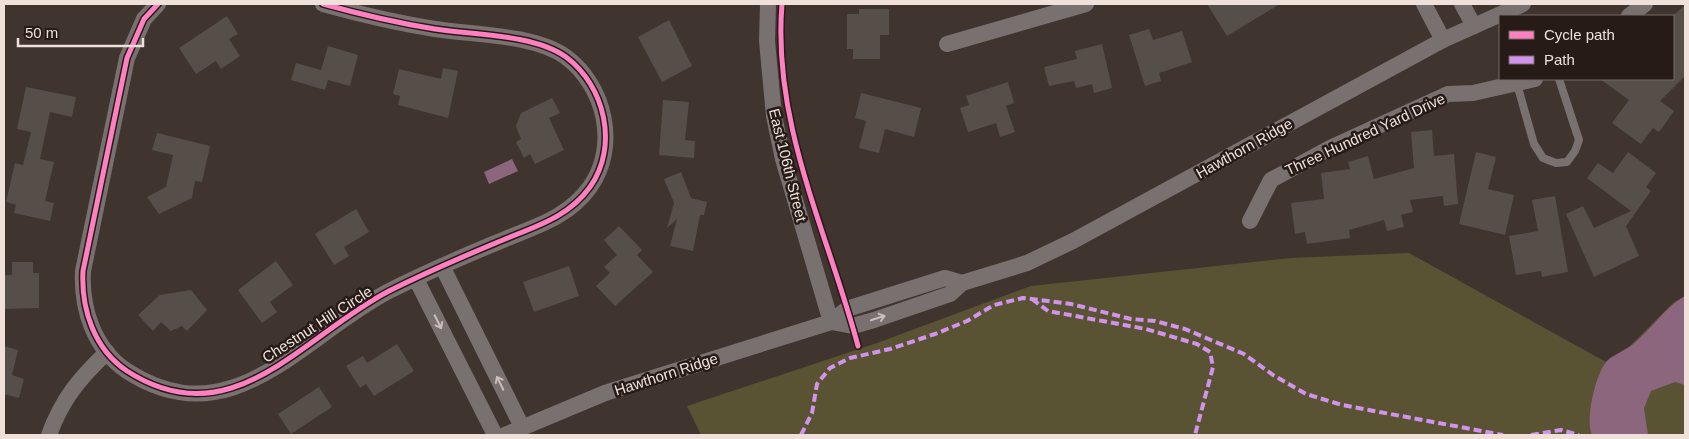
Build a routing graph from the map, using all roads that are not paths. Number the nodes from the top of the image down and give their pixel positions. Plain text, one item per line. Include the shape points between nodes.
1 (158, 4) edge
2 (323, 4) edge
3 (768, 4) edge
4 (1086, 4) edge
5 (1424, 4) edge
6 (1462, 4) edge
7 (1523, 4) edge
8 (1646, 4) edge
9 (1630, 15) edge
10 (1474, 26) junction
11 (1443, 40) junction
12 (946, 44) dead end
13 (1532, 80) edge
14 (1559, 80) edge
15 (1517, 84) junction
16 (1250, 221) dead end
17 (442, 266) junction
18 (416, 279) junction
19 (831, 322) junction
20 (107, 352) junction
21 (522, 427) junction
22 (49, 435) edge
23 (495, 435) edge
24 (505, 435) edge

1 - 20 street, Chestnut Hill Circle via 144,19 128,58 83,271 83,295 89,320
2 - 17 street, Chestnut Hill Circle via 388,20 549,47 566,57 594,87 605,120 604,153 592,184 580,200 565,213 540,226
3 - 19 street, East 106th Street via 774,116 783,159
4 - 12 street
5 - 11 street
6 - 10 street
7 - 10 street, Hawthorn Ridge
8 - 9 street
10 - 11 street, Hawthorn Ridge
11 - 19 street, Hawthorn Ridge via 1027,263 962,283 945,278 847,309
13 - 15 street, Three Hundred Yard Drive
14 - 15 lane via 1579,140 1567,162 1556,163 1543,158 1534,144
15 - 16 street, Three Hundred Yard Drive via 1473,93 1448,94 1314,156 1271,180
17 - 18 street, Chestnut Hill Circle
21 -> 17 street
18 - 20 street, Chestnut Hill Circle via 387,292 254,380 229,390 199,395 170,392 143,381 120,366
18 -> 23 street
19 - 21 street, Hawthorn Ridge via 605,393
20 - 22 street via 70,391
21 - 24 street, Hawthorn Ridge

